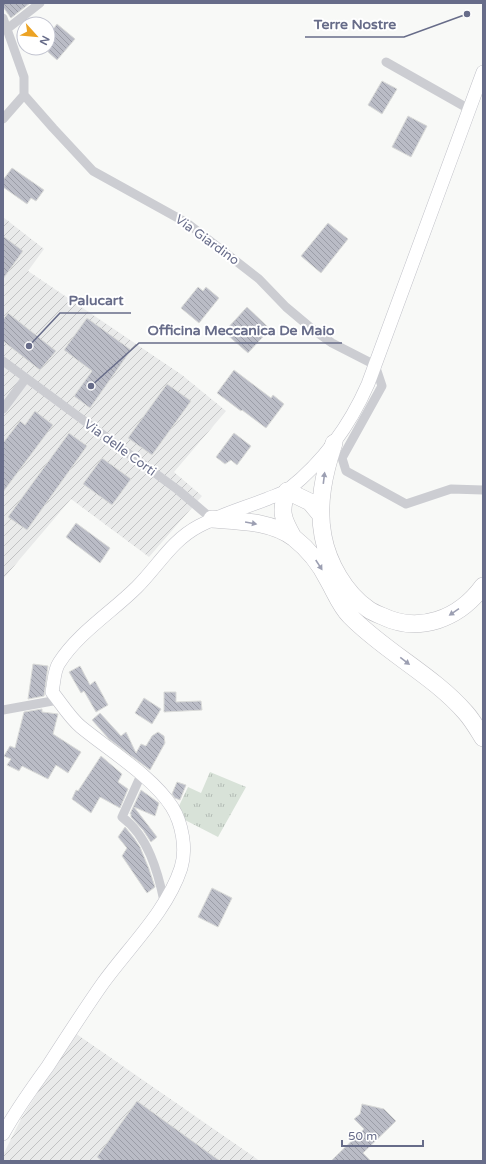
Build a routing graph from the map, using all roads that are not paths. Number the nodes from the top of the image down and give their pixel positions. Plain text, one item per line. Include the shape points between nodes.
1 (40, 3) edge
2 (3, 18) edge
3 (7, 29) junction
4 (386, 62) dead end
5 (483, 72) edge
6 (24, 95) junction
7 (469, 109) junction
8 (3, 119) edge
9 (3, 361) edge
10 (375, 365) junction
11 (26, 378) junction
12 (3, 409) edge
13 (334, 443) junction
14 (483, 490) edge
15 (287, 491) junction
16 (320, 514) junction
17 (212, 519) junction
18 (293, 537) junction
19 (483, 586) edge
20 (58, 700) junction
21 (3, 710) edge
22 (483, 738) edge
23 (141, 775) junction
24 (164, 902) junction
25 (3, 1134) edge

1 - 3 street
2 - 3 street
3 - 6 street via 24,77
4 - 7 street
5 - 7 street
6 - 8 street
6 - 10 street, Via Giardino via 94,171 187,222 259,279 311,328 332,343
7 - 10 street
9 - 11 street, Via delle Corti
10 - 13 street via 358,406
10 - 14 street via 382,386 342,458 346,471 406,504 451,489
11 - 12 street
11 - 17 street, Via delle Corti via 178,490
13 - 15 street
16 -> 13 highway via 326,469
15 - 16 highway via 310,502
15 - 17 street
15 - 18 highway via 282,514
19 -> 16 highway via 452,614 434,622 412,625 391,620 368,610 354,597 332,564 323,537
17 -> 18 highway via 250,522
17 - 20 street via 180,538 133,591 73,643 58,665 52,692
18 -> 22 highway via 316,561 349,614 456,702
20 - 21 street
20 - 23 street via 80,726
23 - 24 street via 122,817 139,834 147,849 160,880
23 - 24 street via 161,793 180,823 183,843 181,867
24 - 25 street via 103,983

